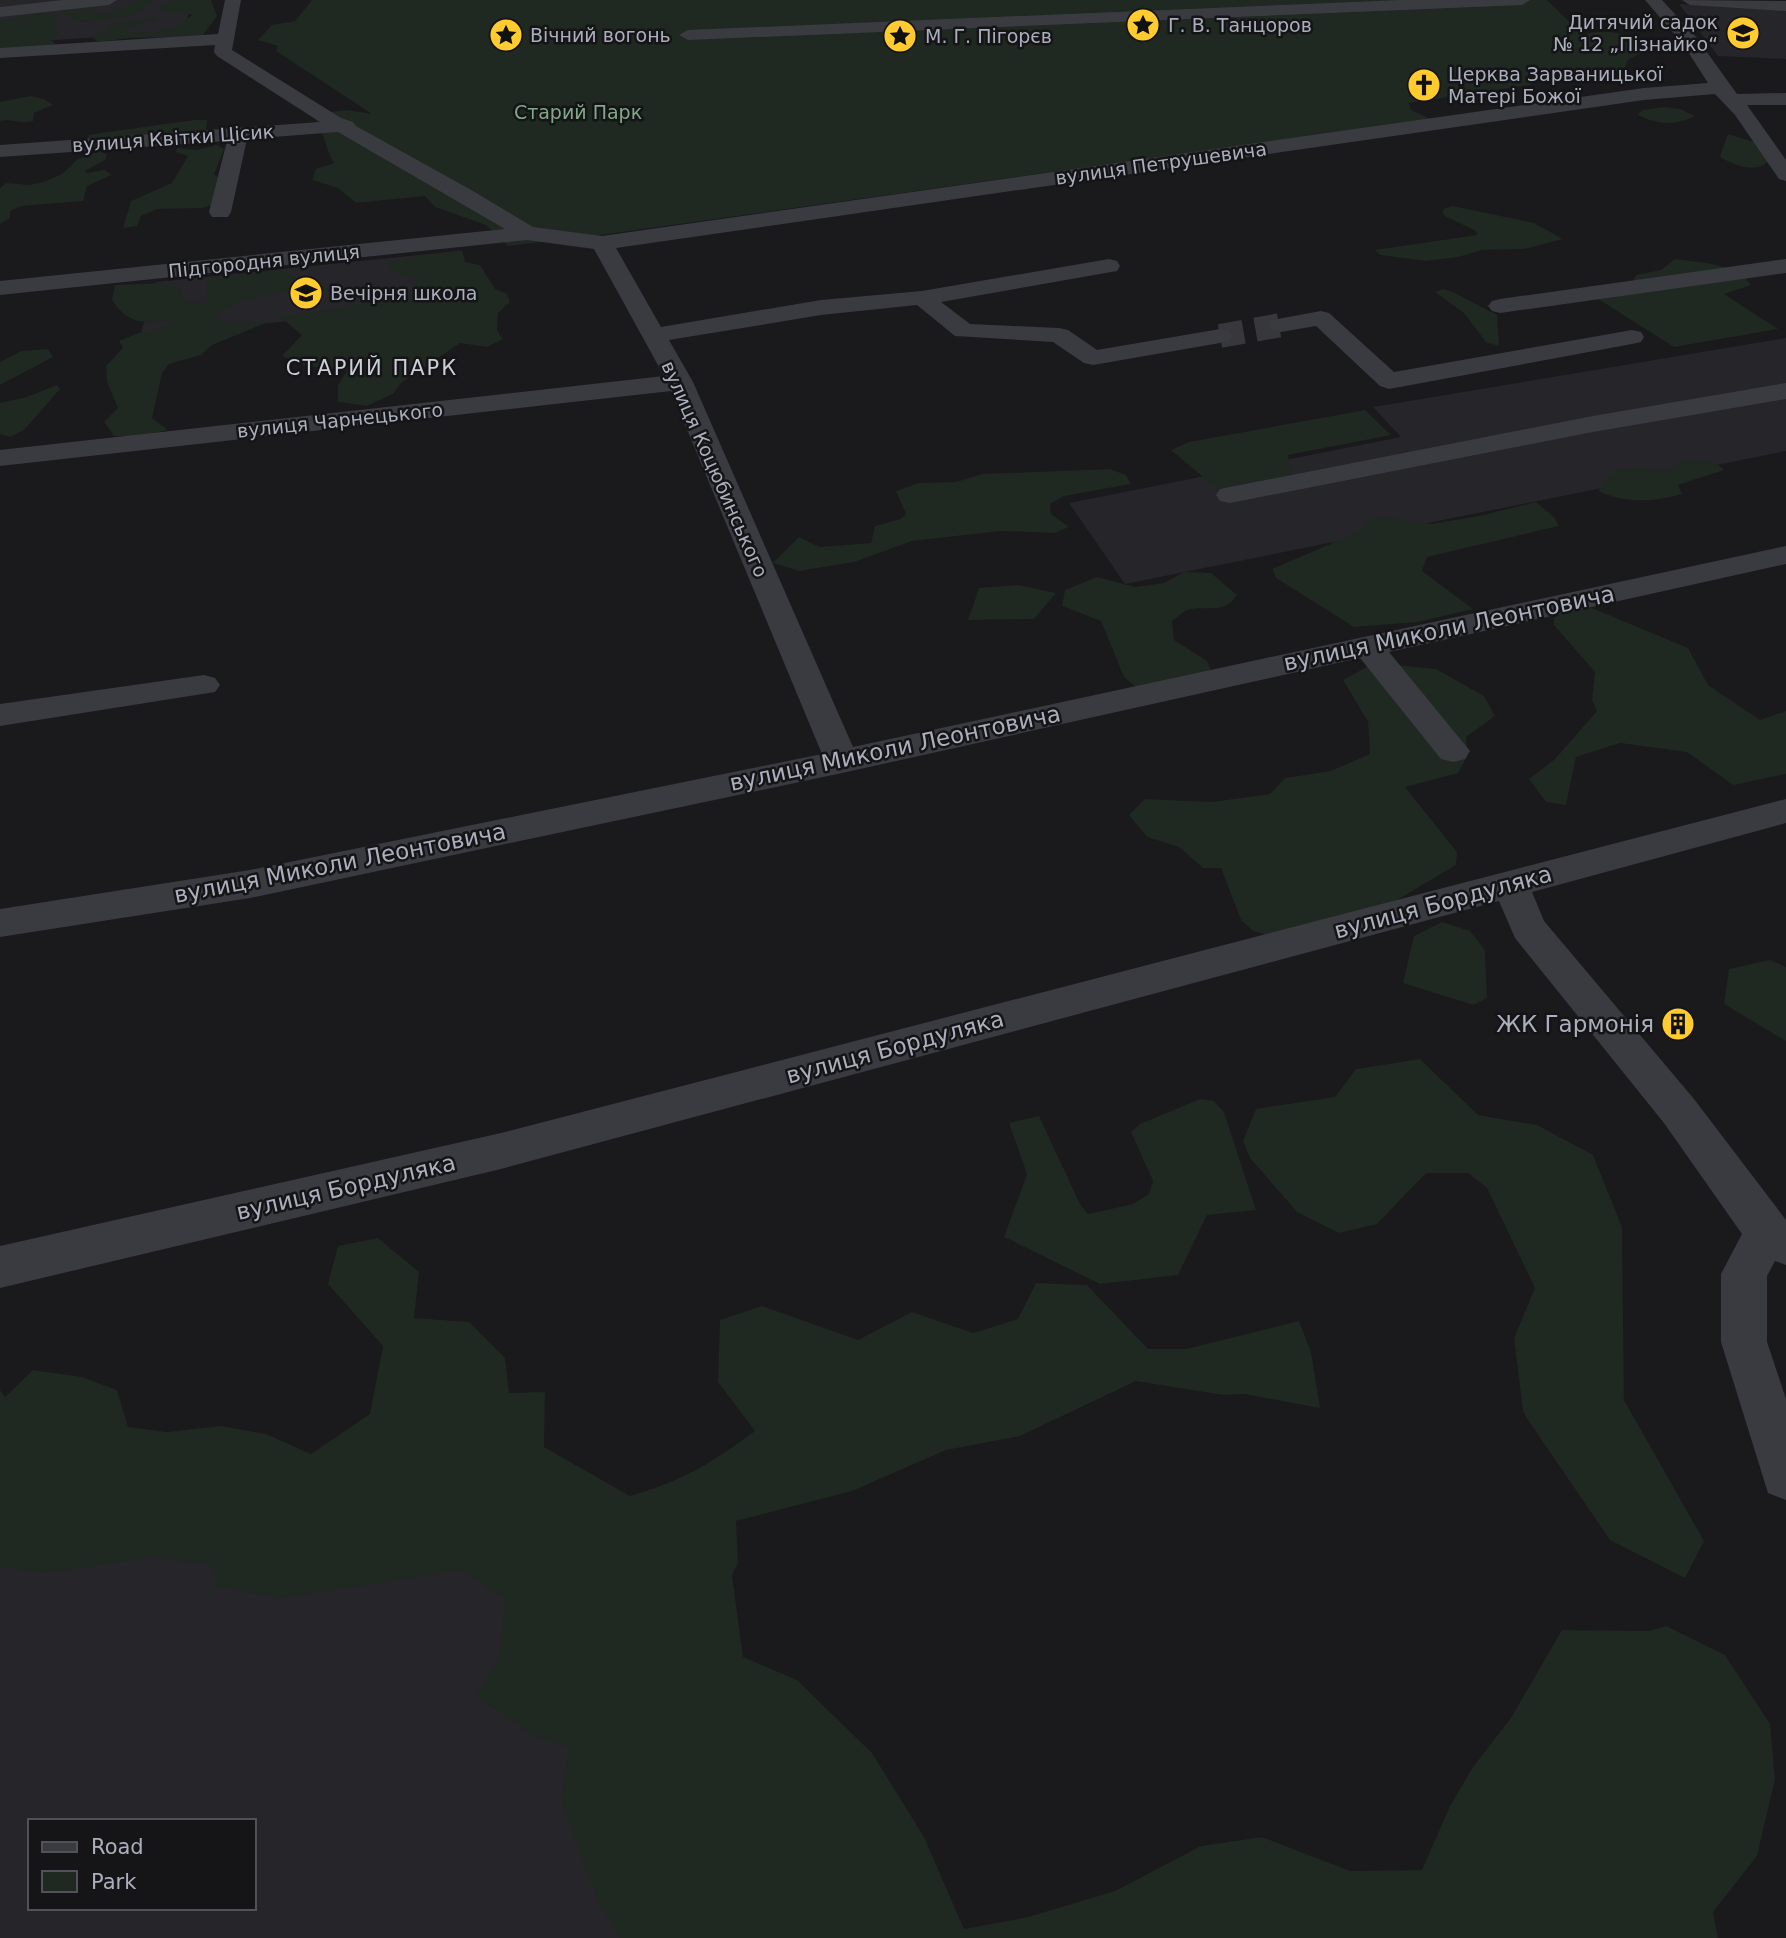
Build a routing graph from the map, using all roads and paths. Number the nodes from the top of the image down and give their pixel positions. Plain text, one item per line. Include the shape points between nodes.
1 (109, 0) edge
2 (233, 0) edge
3 (1522, 0) edge
4 (1653, 0) edge
5 (1690, 0) edge
6 (1455, 1) edge
7 (1786, 6) edge
8 (0, 12) edge
9 (688, 35) dead end
10 (224, 39) junction
11 (0, 53) edge
12 (1726, 94) junction
13 (1786, 99) edge
14 (346, 126) junction
15 (239, 132) junction
16 (0, 151) edge
17 (1786, 175) edge
18 (220, 212) dead end
19 (527, 233) junction
20 (602, 243) junction
21 (1109, 266) dead end
22 (1786, 266) edge
23 (0, 288) edge
24 (922, 298) junction
25 (1500, 306) dead end
26 (1281, 326) tunnel mouth
27 (654, 335) junction
28 (1220, 336) tunnel mouth
29 (1632, 337) dead end
30 (680, 382) junction
31 (1786, 391) edge
32 (0, 458) edge
33 (1230, 495) dead end
34 (1786, 555) edge
35 (1367, 646) junction
36 (204, 685) dead end
37 (0, 715) edge
38 (1453, 751) dead end
39 (842, 761) junction
40 (1786, 811) edge
41 (1511, 884) junction
42 (0, 923) edge
43 (1777, 1239) edge
44 (0, 1267) edge
45 (1786, 1475) edge

1 - 8 street
2 - 10 street
3 - 6 street
4 - 12 street via 1690,41
5 - 7 street
6 - 9 street
10 - 11 street
10 - 14 street via 223,52
12 - 13 street, вулиця Петрушевича
12 - 17 street
12 - 20 street, вулиця Петрушевича via 1631,95
14 - 15 street, вулиця Квітки Цісик
14 - 19 street
15 - 16 street, вулиця Квітки Цісик
15 - 18 street
19 - 20 street
19 - 23 street, Підгородня вулиця
20 - 27 street, вулиця Коцюбинського
21 - 24 street
22 - 25 street
24 - 27 street via 826,307
24 - 28 street via 964,331 1059,335 1093,358
26 - 29 street via 1321,318 1390,380
27 - 30 street, вулиця Коцюбинського
30 - 32 street, вулиця Чарнецького
30 - 39 street, вулиця Коцюбинського
31 - 33 street
34 - 35 street, вулиця Миколи Леонтовича
35 - 38 street
35 - 39 street, вулиця Миколи Леонтовича
36 - 37 street
39 - 42 street, вулиця Миколи Леонтовича via 250,884
40 - 41 street, вулиця Бордуляка
41 - 43 street via 1528,928
41 - 44 street, вулиця Бордуляка via 501,1151
43 - 45 street via 1744,1274 1744,1342

